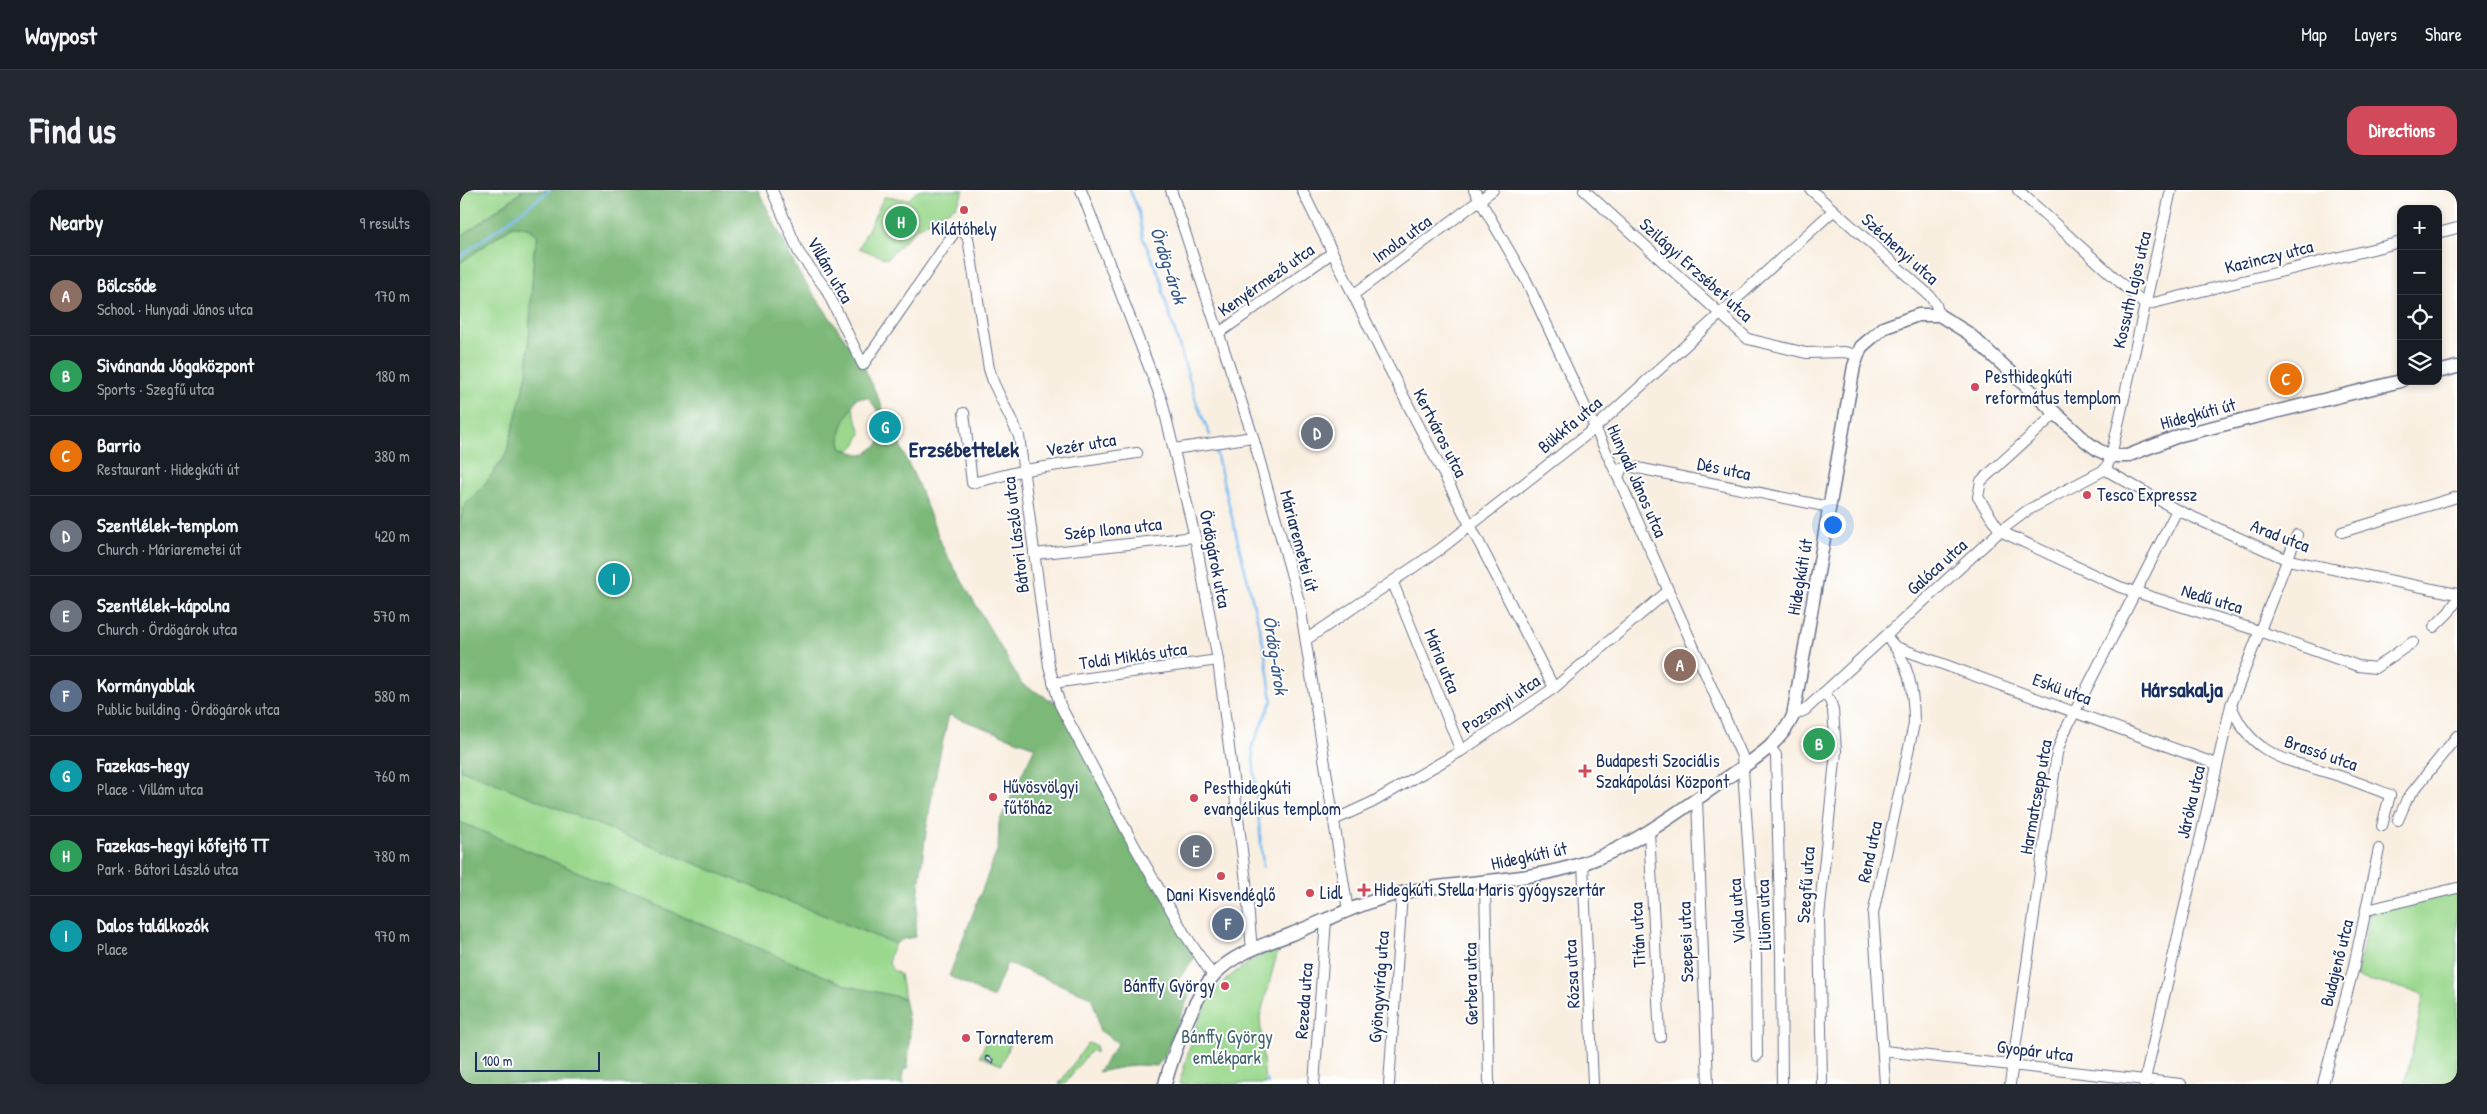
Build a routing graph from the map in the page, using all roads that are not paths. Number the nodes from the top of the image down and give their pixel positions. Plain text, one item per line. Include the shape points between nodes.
1 (772, 190) edge
2 (1081, 190) edge
3 (1171, 190) edge
4 (1302, 190) edge
5 (1474, 190) edge
6 (1493, 190) edge
7 (1584, 190) edge
8 (1811, 190) edge
9 (2018, 190) edge
10 (2171, 190) edge
11 (1480, 200) junction
12 (1833, 210) junction
13 (2457, 228) edge
14 (2442, 232) edge
15 (2397, 243) edge
16 (1332, 253) junction
17 (1353, 295) junction
18 (2145, 305) junction
19 (1720, 314) junction
20 (1939, 315) junction
21 (1219, 333) junction
22 (1857, 355) junction
23 (863, 365) joint
24 (2457, 368) edge
25 (2442, 371) edge
26 (2397, 382) edge
27 (964, 413) dead end
28 (2055, 414) junction
29 (1595, 428) junction
30 (1253, 438) junction
31 (1174, 449) junction
32 (1137, 453) dead end
33 (2111, 456) junction
34 (2106, 468) junction
35 (1025, 470) junction
36 (1618, 477) junction
37 (2457, 497) edge
38 (1825, 506) junction
39 (2177, 510) junction
40 (1470, 527) junction
41 (2000, 531) junction
42 (2342, 532) dead end
43 (2297, 535) dead end
44 (1195, 536) junction
45 (1034, 554) junction
46 (2288, 560) junction
47 (1393, 583) junction
48 (1668, 591) junction
49 (2136, 593) junction
50 (2457, 594) edge
51 (2457, 600) edge
52 (2434, 627) dead end
53 (2259, 631) junction
54 (1886, 636) junction
55 (1307, 639) junction
56 (2413, 642) dead end
57 (1896, 647) junction
58 (1218, 660) junction
59 (1053, 683) junction
60 (1554, 688) junction
61 (1823, 693) junction
62 (2231, 705) junction
63 (2075, 711) junction
64 (1793, 716) junction
65 (2457, 736) edge
66 (1770, 747) junction
67 (1461, 751) junction
68 (2216, 764) junction
69 (1744, 765) junction
70 (1697, 799) junction
71 (1334, 820) junction
72 (2398, 820) dead end
73 (2382, 826) dead end
74 (1649, 832) junction
75 (2379, 849) dead end
76 (1583, 863) junction
77 (1485, 883) junction
78 (2457, 888) edge
79 (1402, 893) junction
80 (2367, 910) junction
81 (1348, 911) junction
82 (1326, 920) junction
83 (1252, 950) junction
84 (1213, 976) junction
85 (1660, 1037) dead end
86 (1884, 1051) junction
87 (1757, 1056) dead end
88 (2013, 1065) junction
89 (2144, 1082) edge
90 (1165, 1084) edge
91 (1314, 1084) edge
92 (1389, 1084) edge
93 (1489, 1084) edge
94 (1593, 1084) edge
95 (1708, 1084) edge
96 (1782, 1084) edge
97 (1822, 1084) edge
98 (1885, 1084) edge
99 (2010, 1084) edge
100 (2181, 1084) edge
101 (2323, 1084) edge

1 - 23 street, Villám utca via 799,253 826,289
2 - 31 street, Ördögárok utca via 1162,401
3 - 21 street, Máriaremetei út
4 - 16 street, Kertváros utca
5 - 11 street, Hunyadi János utca
6 - 11 street, Imola utca
7 - 19 street, Szilágyi Erzsébet utca
8 - 12 street, Széchenyi utca
9 - 18 street
10 - 18 street, Kossuth Lajos utca
11 - 17 street, Imola utca
11 - 29 street, Hunyadi János utca via 1526,280
12 - 19 street, Bükkfa utca
12 - 20 street, Széchenyi utca via 1930,296
13 - 14 street
15 - 18 street, Kazinczy utca
16 - 17 street, Kertváros utca
16 - 21 street, Kenyérmező utca
17 - 40 street, Kertváros utca
18 - 33 street, Kossuth Lajos utca
19 - 22 street, Szilágyi Erzsébet utca via 1748,339 1760,343 1806,352
19 - 29 street, Bükkfa utca
20 - 22 main road, Hidegkúti út via 1918,315 1895,322 1874,334
20 - 28 main road via 1968,333
21 - 30 street, Máriaremetei út
22 - 38 main road, Hidegkúti út
23 - 35 street, Bátori László utca via 956,230 961,229 968,238 971,252 989,369 1019,436
24 - 25 main road
26 - 33 main road, Hidegkúti út via 2182,435 2127,456
27 - 35 street, Vezér utca via 972,483
28 - 33 main road via 2087,442
28 - 41 street via 1978,488 1978,497
29 - 36 street, Hunyadi János utca
29 - 40 street, Bükkfa utca
30 - 31 street
30 - 55 street, Máriaremetei út
31 - 44 street, Ördögárok utca
32 - 35 street, Vezér utca
33 - 34 street
34 - 39 street, Arad utca
34 - 41 street, Galóca utca via 2028,510
35 - 45 street, Bátori László utca
36 - 38 street, Dés utca via 1622,468 1628,466
36 - 48 street, Hunyadi János utca
37 - 42 street
38 - 64 main road, Hidegkúti út
39 - 46 street, Arad utca
39 - 49 street, Harmatcsepp utca
40 - 47 street, Bükkfa utca
40 - 60 street, Kertváros utca
41 - 49 street, Nedű utca
41 - 54 street, Galóca utca
43 - 46 street, Járóka utca
44 - 45 street, Szép Ilona utca
44 - 58 street, Ördögárok utca
45 - 59 street, Bátori László utca
46 - 50 street, Arad utca
46 - 53 street, Járóka utca
47 - 55 street, Bükkfa utca
47 - 67 street, Mária utca
48 - 60 street, Pozsonyi utca
48 - 69 street, Hunyadi János utca
49 - 53 street, Nedű utca
49 - 63 street, Harmatcsepp utca
51 - 52 street
53 - 56 street, Nedű utca via 2358,666 2375,668
53 - 62 street, Járóka utca
54 - 57 street, Rend utca
54 - 61 street, Galóca utca
55 - 71 street, Máriaremetei út
57 - 63 street, Eskü utca
57 - 86 street, Rend utca via 1912,685 1914,724 1873,914
58 - 59 street, Toldi Miklós utca
58 - 83 street, Ördögárok utca
59 - 84 street, Bátori László utca via 1060,705 1134,845 1184,933
60 - 67 street, Pozsonyi utca
61 - 64 street, Galóca utca via 1805,710
61 - 97 street, Szegfű utca via 1833,710 1836,752 1819,917
62 - 68 street, Járóka utca
62 - 73 street, Brassó utca via 2238,725 2258,745 2284,760 2390,795
63 - 68 street, Eskü utca
63 - 88 street, Harmatcsepp utca via 2057,753
64 - 66 main road, Hidegkúti út via 1788,728
65 - 72 street via 2407,799
66 - 69 main road, Hidegkúti út
66 - 96 street, Liliom utca via 1776,755
67 - 71 street, Pozsonyi utca via 1373,802
68 - 89 street, Járóka utca
69 - 70 main road, Hidegkúti út
69 - 87 street, Viola utca via 1756,957
70 - 74 main road, Hidegkúti út
70 - 95 street, Szepesi utca
71 - 81 street, Máriaremetei út
74 - 76 main road, Hidegkúti út
74 - 85 street, Titán utca
75 - 80 street, Budajenő utca
76 - 77 main road, Hidegkúti út via 1535,876
76 - 94 street, Rózsa utca
77 - 79 main road, Hidegkúti út
77 - 93 street, Gerbera utca
78 - 80 street
79 - 81 main road, Hidegkúti út
79 - 92 street, Gyöngyvirág utca
80 - 101 street, Budajenő utca
81 - 82 main road, Hidegkúti út
82 - 83 main road, Hidegkúti út
82 - 91 street, Rezeda utca
83 - 84 main road, Hidegkúti út
84 - 90 main road via 1192,1012
86 - 88 street, Gyopár utca
86 - 98 street, Rend utca
88 - 89 street, Gyopár utca
88 - 99 street, Harmatcsepp utca
89 - 100 street, Gyopár utca

